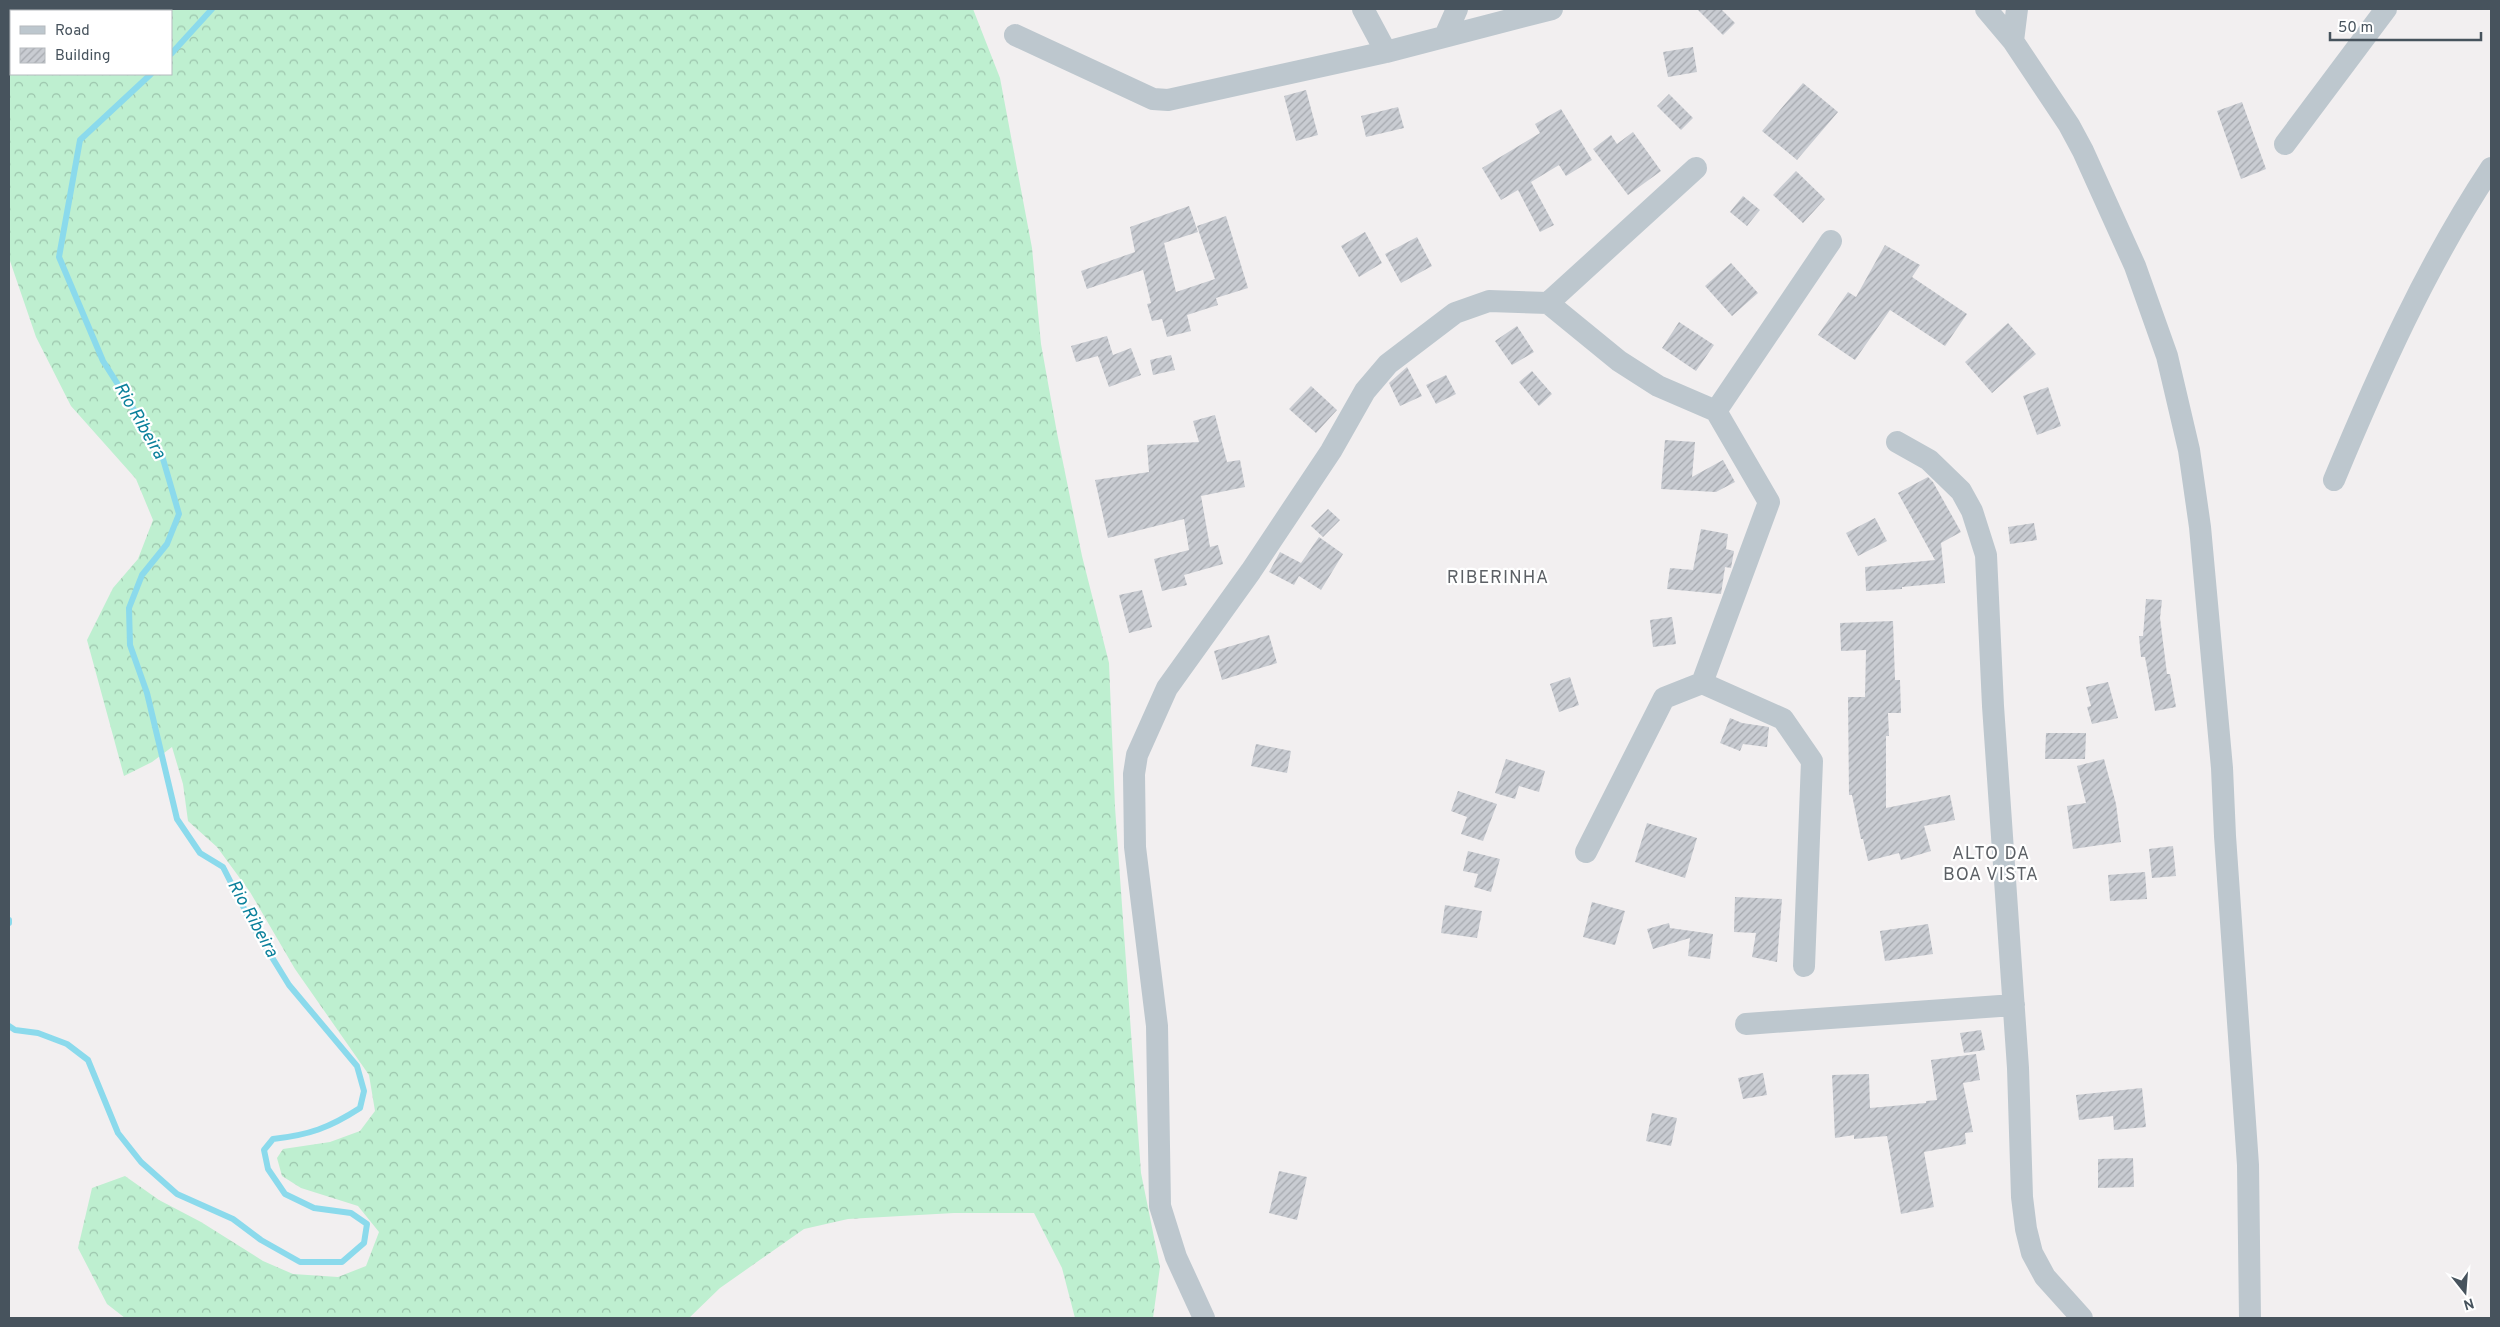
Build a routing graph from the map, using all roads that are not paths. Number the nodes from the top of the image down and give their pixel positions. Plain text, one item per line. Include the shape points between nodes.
1 (1363, 9) edge
2 (1458, 9) edge
3 (1552, 9) edge
4 (1986, 9) edge
5 (2018, 9) edge
6 (2386, 9) edge
7 (1015, 35) dead end
8 (1445, 36) junction
9 (2013, 41) junction
10 (1386, 52) junction
11 (2285, 144) dead end
12 (1696, 168) dead end
13 (2491, 168) edge
14 (1831, 241) dead end
15 (1548, 303) junction
16 (1716, 410) junction
17 (1897, 442) dead end
18 (2334, 480) dead end
19 (1702, 683) junction
20 (1586, 852) dead end
21 (1804, 966) dead end
22 (2014, 1004) junction
23 (1746, 1024) dead end
24 (1204, 1318) edge
25 (2082, 1318) edge
26 (2250, 1318) edge

1 - 10 street
2 - 8 street
3 - 8 street
4 - 9 street
5 - 9 street
6 - 11 street
7 - 10 street via 1153,98 1168,100
8 - 10 street
9 - 26 street via 2069,125 2135,266 2166,356 2189,450 2200,527 2222,768 2248,1165
12 - 15 street
13 - 18 street via 2402,322
14 - 16 street
15 - 16 street via 1619,361 1658,386
15 - 24 street via 1489,301 1455,313 1388,364 1365,391 1331,451 1167,688 1137,755 1134,847 1157,1026 1160,1206 1176,1257
16 - 19 street via 1769,502
17 - 22 street via 1929,460 1961,491 1972,510 1986,554
19 - 20 street via 1664,698
19 - 21 street via 1783,720 1812,761
22 - 23 street
22 - 25 street via 2026,1229 2032,1253 2045,1277

